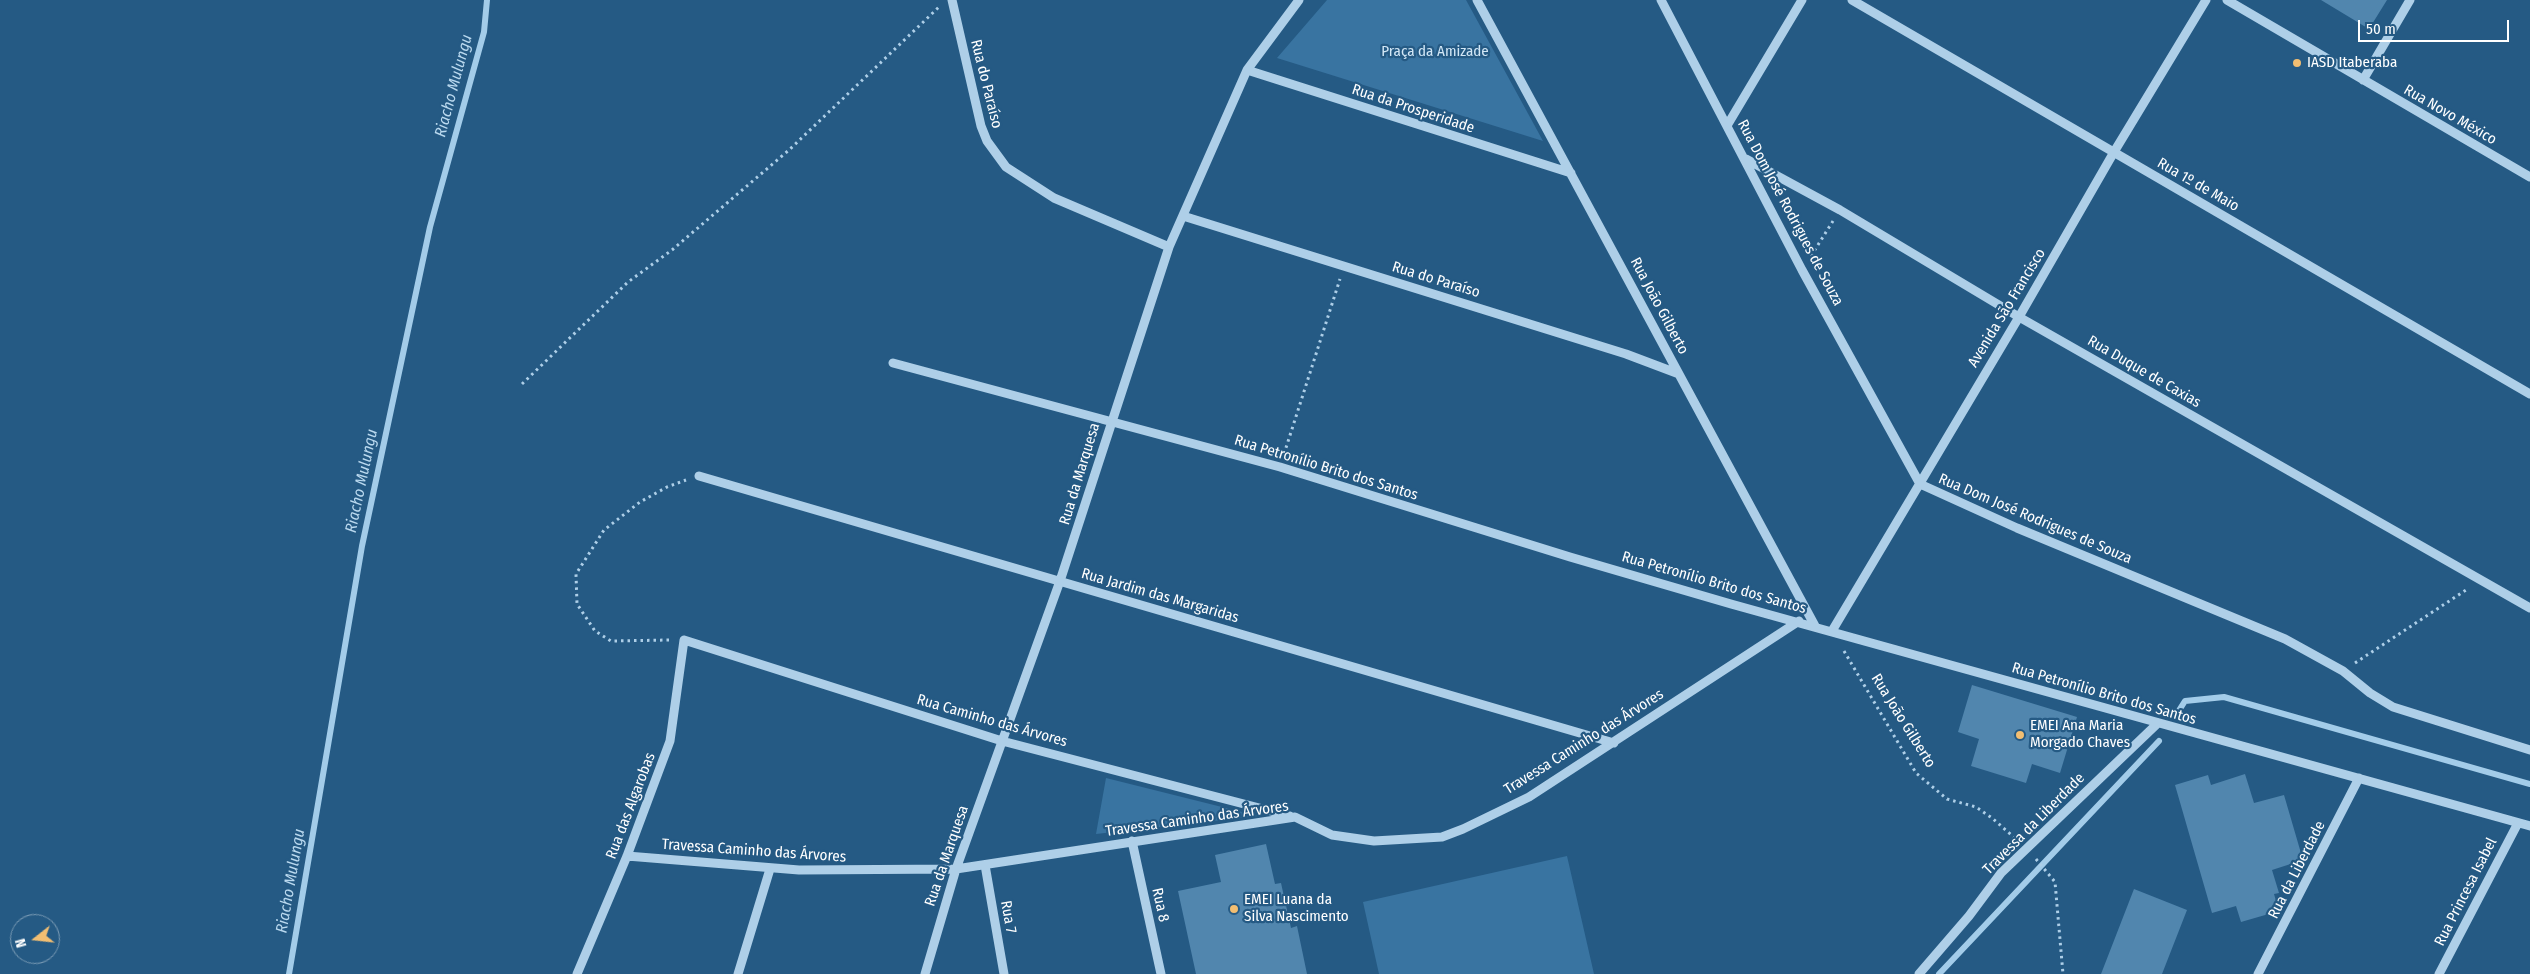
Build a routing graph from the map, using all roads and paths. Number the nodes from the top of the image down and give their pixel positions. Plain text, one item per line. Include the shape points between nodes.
1 (946, 0) edge
2 (952, 0) edge
3 (1299, 0) edge
4 (1477, 0) edge
5 (1661, 0) edge
6 (1802, 0) edge
7 (1852, 0) edge
8 (2206, 0) edge
9 (2227, 0) edge
10 (2410, 0) edge
11 (1247, 70) junction
12 (2363, 80) junction
13 (1728, 124) junction
14 (2114, 152) junction
15 (1746, 159) junction
16 (1571, 173) junction
17 (2530, 177) edge
18 (1840, 210) junction
19 (1183, 216) junction
20 (1169, 247) junction
21 (1344, 266) junction
22 (1802, 270) junction
23 (2019, 317) junction
24 (892, 363) dead end
25 (1680, 374) junction
26 (522, 384) dead end
27 (2530, 394) edge
28 (1111, 421) junction
29 (1280, 467) junction
30 (699, 476) joint
31 (1920, 484) junction
32 (2482, 580) junction
33 (1060, 581) junction
34 (2530, 608) edge
35 (1798, 621) junction
36 (1816, 626) junction
37 (1832, 631) junction
38 (684, 640) junction
39 (2343, 670) junction
40 (2158, 723) junction
41 (1002, 741) junction
42 (1614, 743) junction
43 (2530, 750) edge
44 (2359, 778) junction
45 (1295, 817) junction
46 (2518, 823) junction
47 (2530, 826) edge
48 (1132, 841) junction
49 (2027, 848) junction
50 (627, 856) junction
51 (985, 865) junction
52 (770, 869) junction
53 (956, 869) junction
54 (577, 974) edge
55 (738, 974) edge
56 (925, 974) edge
57 (1004, 974) edge
58 (1161, 974) edge
59 (1919, 974) edge
60 (2062, 974) edge
61 (2258, 974) edge
62 (2439, 974) edge

1 - 26 path via 789,150 672,250 628,282
2 - 20 street, Rua do Paraíso via 981,126 987,141 1006,167 1054,198
3 - 11 street, Rua da Marquesa
4 - 16 street, Rua João Gilberto
5 - 13 street, Rua Dom José Rodrigues de Souza
6 - 13 street
7 - 14 street, Rua 1º de Maio
8 - 14 street, Avenida São Francisco
9 - 12 street, Rua Novo México
10 - 12 street
11 - 16 street, Rua da Prosperidade
11 - 19 street, Rua da Marquesa
12 - 17 street, Rua Novo México
13 - 15 street, Rua Dom José Rodrigues de Souza
14 - 23 street, Avenida São Francisco
14 - 27 street, Rua 1º de Maio
15 - 18 street, Rua Duque de Caxias
15 - 22 street, Rua Dom José Rodrigues de Souza
16 - 25 street, Rua João Gilberto
18 - 22 path
18 - 23 street, Rua Duque de Caxias
19 - 20 street, Rua da Marquesa
19 - 21 street, Rua do Paraíso
20 - 28 street, Rua da Marquesa
21 - 25 street, Rua do Paraíso via 1626,354
21 - 29 path
22 - 31 street, Rua Dom José Rodrigues de Souza
23 - 31 street, Avenida São Francisco
23 - 32 street, Rua Duque de Caxias
24 - 28 street, Rua Petronílio Brito dos Santos
25 - 36 street, Rua João Gilberto
28 - 29 street, Rua Petronílio Brito dos Santos
28 - 33 street, Rua da Marquesa
29 - 35 street, Rua Petronílio Brito dos Santos via 1570,558
30 - 33 street, Rua Jardim das Margaridas
30 - 38 path via 667,486 604,530 576,574 580,610 595,630 611,641
31 - 37 street, Avenida São Francisco
31 - 39 street, Rua Dom José Rodrigues de Souza via 2277,636
32 - 34 street, Rua Duque de Caxias
32 - 39 path
33 - 41 street, Rua da Marquesa
33 - 42 street, Rua Jardim das Margaridas
35 - 36 street, Rua Petronílio Brito dos Santos
35 - 42 street, Travessa Caminho das Árvores
36 - 37 street, Rua Petronílio Brito dos Santos
37 - 40 street, Rua Petronílio Brito dos Santos
37 - 49 path, Rua João Gilberto via 1916,773 1947,799 1976,808 1992,818
38 - 41 street, Rua Caminho das Árvores
38 - 50 street, Rua das Algarobas via 670,740
39 - 43 street, Rua Dom José Rodrigues de Souza via 2393,707
40 - 44 street, Rua Petronílio Brito dos Santos
40 - 49 street, Travessa da Liberdade
41 - 45 street, Rua Caminho das Árvores
41 - 53 street, Rua da Marquesa
42 - 45 street, Travessa Caminho das Árvores via 1529,796 1442,837 1374,841 1332,835
44 - 46 street, Rua Petronílio Brito dos Santos
44 - 61 street, Rua da Liberdade
45 - 48 street, Travessa Caminho das Árvores
46 - 47 street, Rua Petronílio Brito dos Santos
46 - 62 street, Rua Princesa Isabel
48 - 51 street, Travessa Caminho das Árvores
48 - 58 street, Rua 8
49 - 59 street, Travessa da Liberdade via 2001,873
49 - 60 path, Rua João Gilberto via 2055,882
50 - 52 street, Travessa Caminho das Árvores
50 - 54 street, Rua das Algarobas
51 - 53 street, Travessa Caminho das Árvores
51 - 57 street, Rua 7
52 - 53 street, Travessa Caminho das Árvores
52 - 55 street
53 - 56 street, Rua da Marquesa

